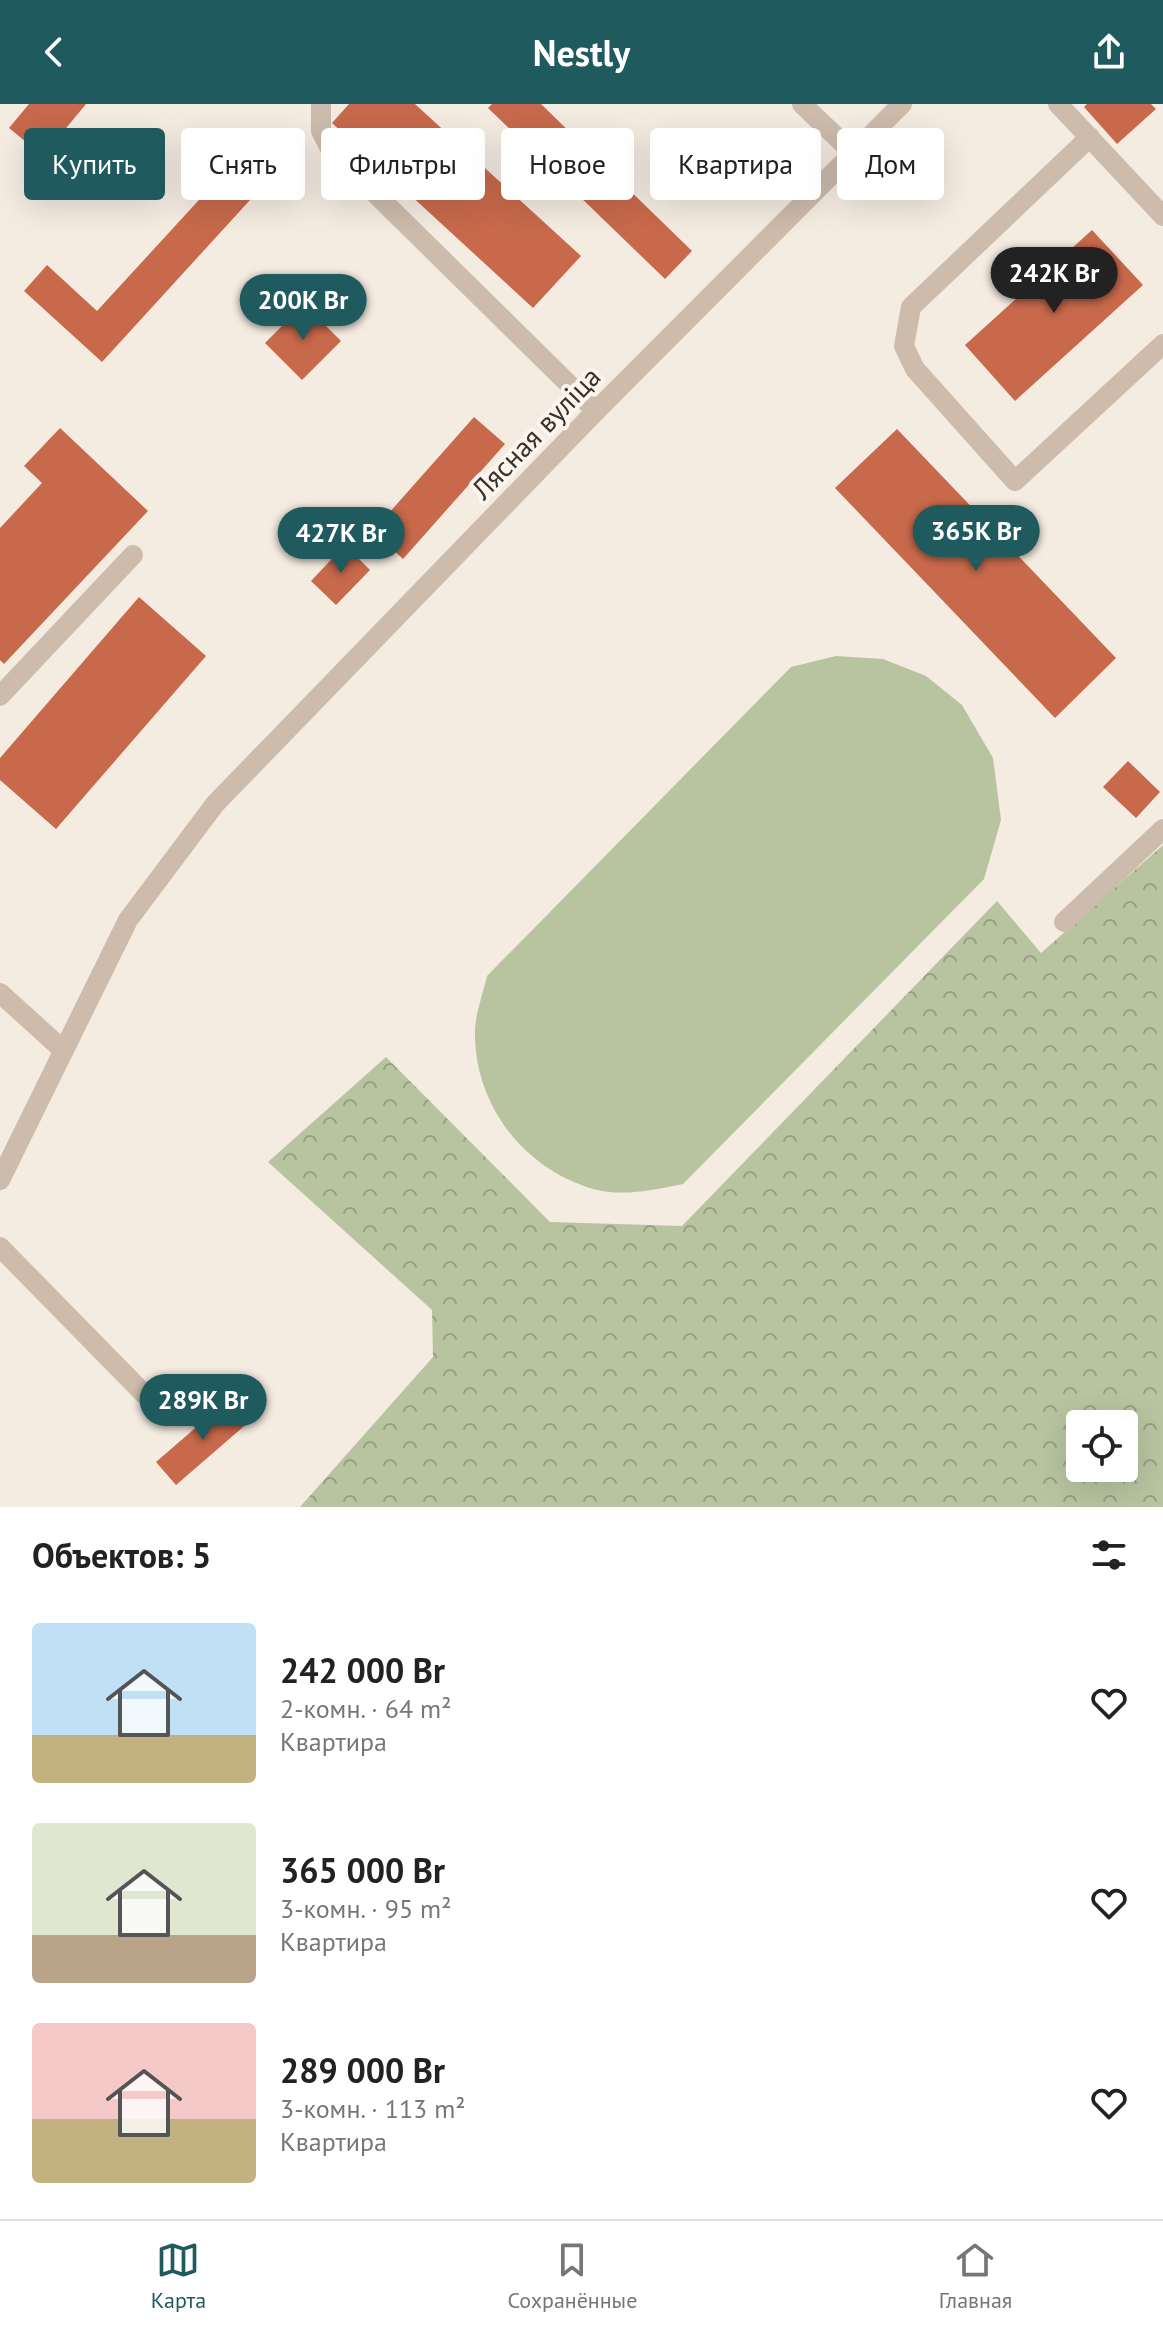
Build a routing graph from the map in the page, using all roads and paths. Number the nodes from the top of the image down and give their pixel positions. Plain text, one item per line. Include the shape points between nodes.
1 (321, 104) edge
2 (802, 104) edge
3 (902, 104) edge
4 (1058, 104) edge
5 (878, 128) edge
6 (1090, 137) junction
7 (837, 138) edge
8 (837, 169) edge
9 (1163, 216) edge
10 (1163, 344) edge
11 (596, 411) junction
12 (133, 555) dead end
13 (0, 696) edge
14 (1163, 829) edge
15 (1064, 922) dead end
16 (0, 993) edge
17 (63, 1050) junction
18 (0, 1180) edge
19 (0, 1247) edge
20 (150, 1400) dead end

1 - 11 street via 321,131 331,150
2 - 7 street
3 - 5 street, Лясная вуліца
4 - 6 street
6 - 9 street
6 - 10 street via 911,307 904,346 915,369 1015,481
8 - 11 street, Лясная вуліца
11 - 17 street, Лясная вуліца via 215,804 128,920
12 - 13 street
14 - 15 street
16 - 17 street
17 - 18 street, Лясная вуліца
19 - 20 street

